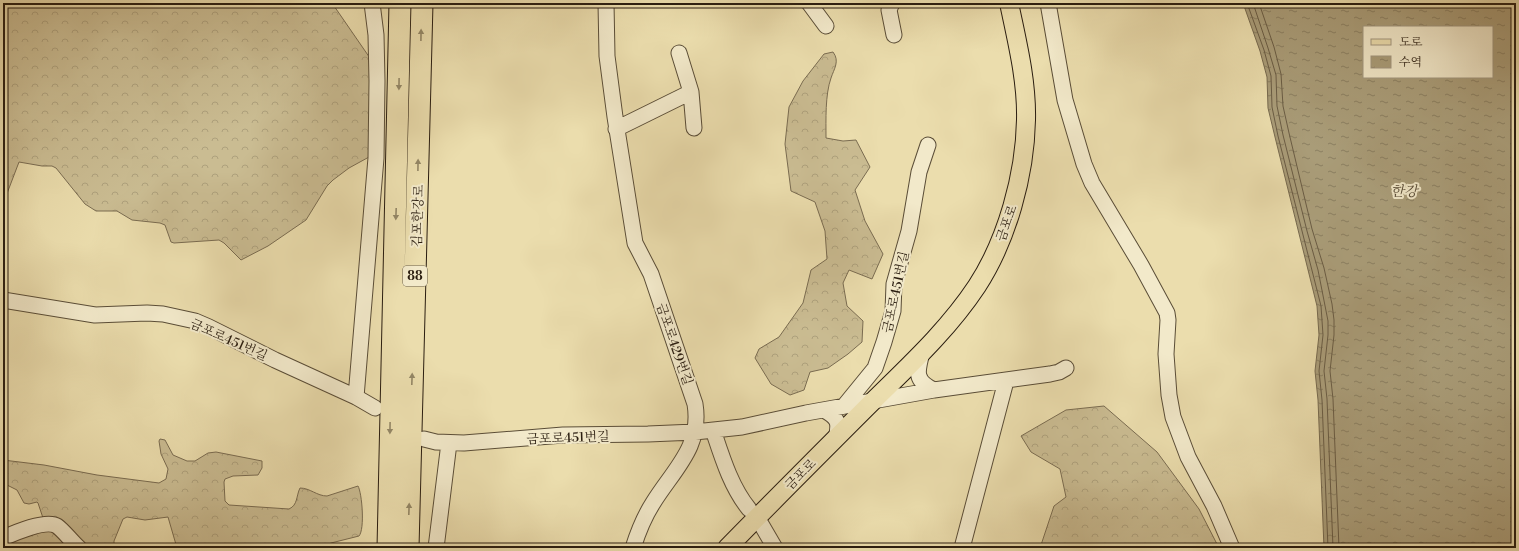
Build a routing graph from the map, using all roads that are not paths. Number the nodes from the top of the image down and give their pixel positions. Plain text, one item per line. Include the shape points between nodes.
1 (372, 3) edge
2 (400, 3) edge
3 (422, 3) edge
4 (606, 3) edge
5 (809, 3) edge
6 (892, 3) edge
7 (1009, 3) edge
8 (1048, 3) edge
9 (826, 26) dead end
10 (894, 35) dead end
11 (679, 53) dead end
12 (691, 92) junction
13 (694, 128) dead end
14 (616, 129) junction
15 (928, 145) dead end
16 (3, 300) edge
17 (922, 353) junction
18 (1066, 368) dead end
19 (1006, 380) junction
20 (934, 390) junction
21 (356, 396) junction
22 (873, 401) junction
23 (844, 406) junction
24 (374, 408) dead end
25 (824, 410) junction
26 (713, 430) junction
27 (695, 432) junction
28 (424, 438) dead end
29 (836, 438) junction
30 (449, 443) junction
31 (749, 509) dead end
32 (761, 524) dead end
33 (3, 538) edge
34 (79, 548) edge
35 (388, 548) edge
36 (408, 548) edge
37 (436, 548) edge
38 (633, 548) edge
39 (726, 548) edge
40 (774, 548) edge
41 (962, 548) edge
42 (1232, 548) edge

1 - 21 street via 377,81 376,158
2 -> 35 highway, 김포한강로 / 88
36 -> 3 highway, 김포한강로 / 88
4 - 14 street, 금포로429번길 via 607,56
5 - 9 street
6 - 10 street via 889,10
7 - 17 main road, 금포로 via 1023,79 1026,120 1024,149 1015,197 1008,220 978,286
8 - 42 street via 1065,100 1084,164 1095,189 1142,265 1167,313 1168,395 1173,417 1188,457 1214,506
11 - 12 street
12 - 13 street
12 - 14 street
14 - 27 street, 금포로429번길 via 635,243 651,274 695,404
15 - 23 street, 금포로451번길 via 919,172 909,231 894,284 893,311 884,342 875,368
16 - 21 street, 금포로451번길 via 95,315 147,312 195,322
17 - 20 street via 918,376 925,386
17 - 22 main road, 금포로
18 - 19 street via 1050,374
19 - 20 street
19 - 41 street
20 - 22 street
21 - 24 street, 금포로451번길
22 - 23 street, 금포로451번길
22 - 29 main road, 금포로
23 - 25 street, 금포로451번길
25 - 26 street, 금포로451번길 via 742,427
25 - 29 street via 837,420 839,426
26 - 27 street, 금포로451번길
26 - 31 street via 731,479
27 - 30 street, 금포로451번길 via 563,435
27 - 38 street, 금포로429번길 via 690,448 644,518
28 - 30 street, 금포로451번길
29 - 39 main road, 금포로
30 - 37 street
32 - 40 street
33 - 34 street via 33,527 51,524

